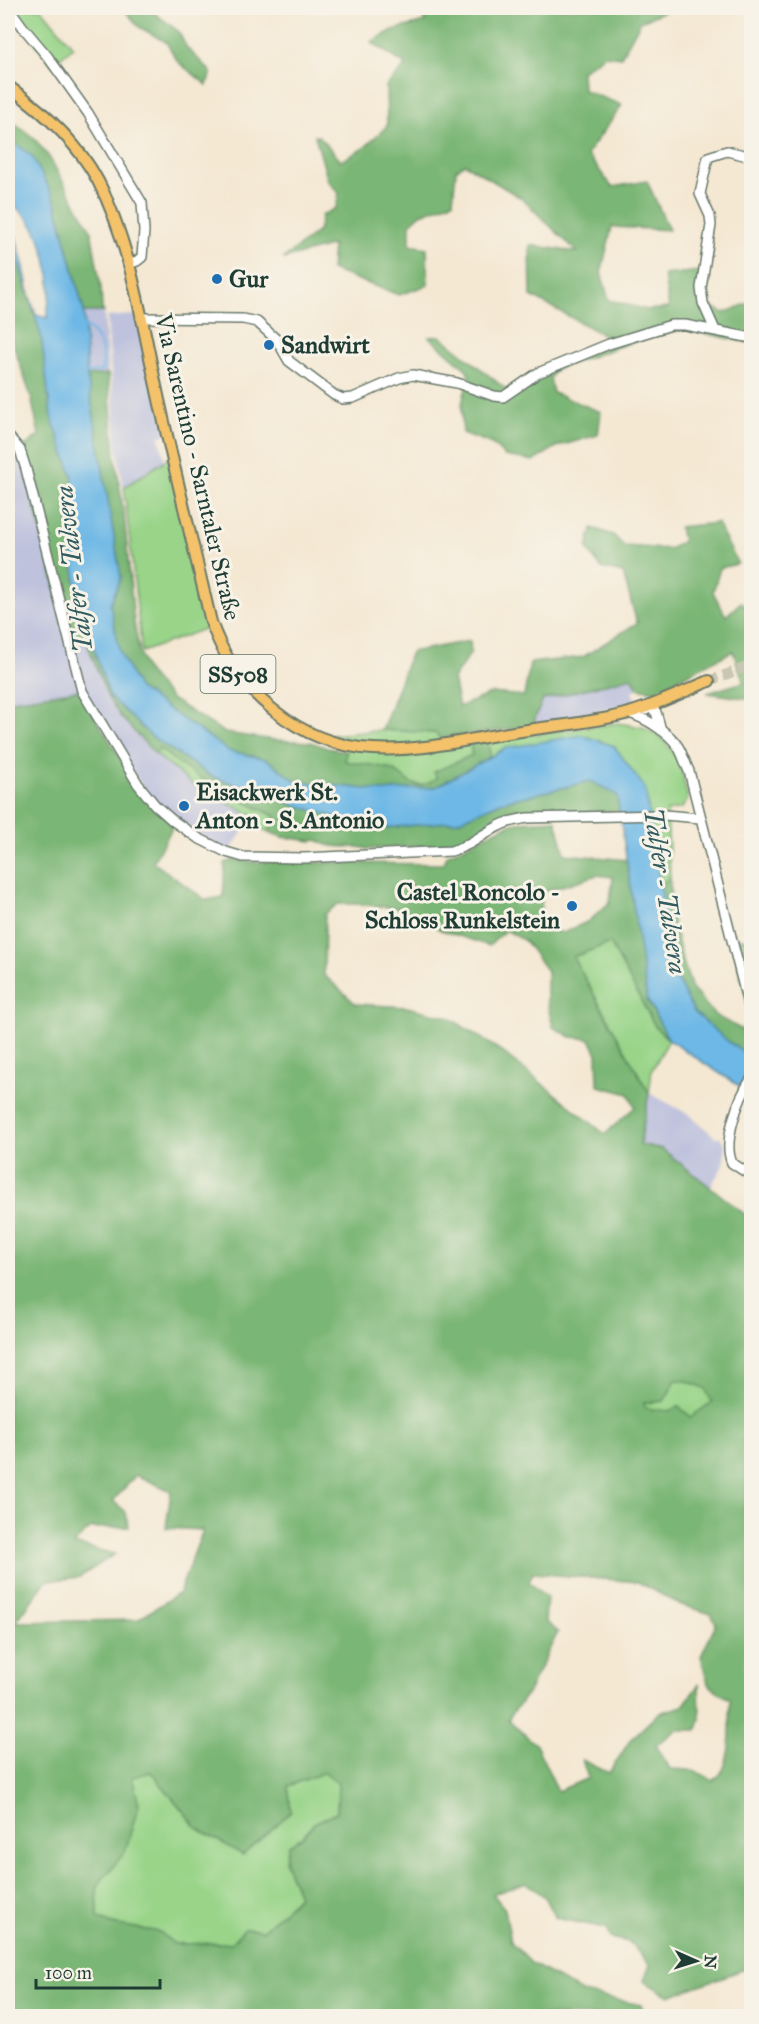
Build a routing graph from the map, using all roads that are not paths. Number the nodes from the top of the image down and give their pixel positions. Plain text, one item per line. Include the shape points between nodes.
1 (9, 8) edge
2 (8, 86) edge
3 (752, 157) edge
4 (128, 264) junction
5 (141, 318) junction
6 (715, 330) junction
7 (752, 338) edge
8 (8, 436) edge
9 (709, 681) tunnel mouth
10 (652, 709) junction
11 (630, 713) junction
12 (646, 721) junction
13 (661, 730) junction
14 (700, 818) junction
15 (752, 1019) edge
16 (752, 1078) edge
17 (752, 1176) edge

1 - 4 street via 88,113 142,202 142,257
2 - 4 main road, Via Sarentino - Sarntaler Straße via 44,112 70,140 97,179
3 - 6 street via 727,151 711,154 706,160 700,194 711,225 701,288
4 - 5 main road, Via Sarentino - Sarntaler Straße
5 - 6 street via 254,321 277,340 289,361 343,399 413,375 457,382 503,397 538,373 623,339 676,324
5 - 11 main road, Via Sarentino - Sarntaler Straße / SS508 via 215,635 242,680 265,703 314,736 372,749 417,748
6 - 7 street
8 - 14 street via 26,469 82,691 138,784 163,813 198,838 243,857 304,858 451,851 513,820 664,815
9 - 10 main road, SS508 via 665,699
10 - 11 main road, Via Sarentino - Sarntaler Straße / SS508
10 - 12 street via 645,713
10 - 13 street
11 - 12 street
12 - 13 street
13 - 14 street via 677,745 689,771
14 - 15 street
16 - 17 street via 743,1091 728,1148 732,1163

